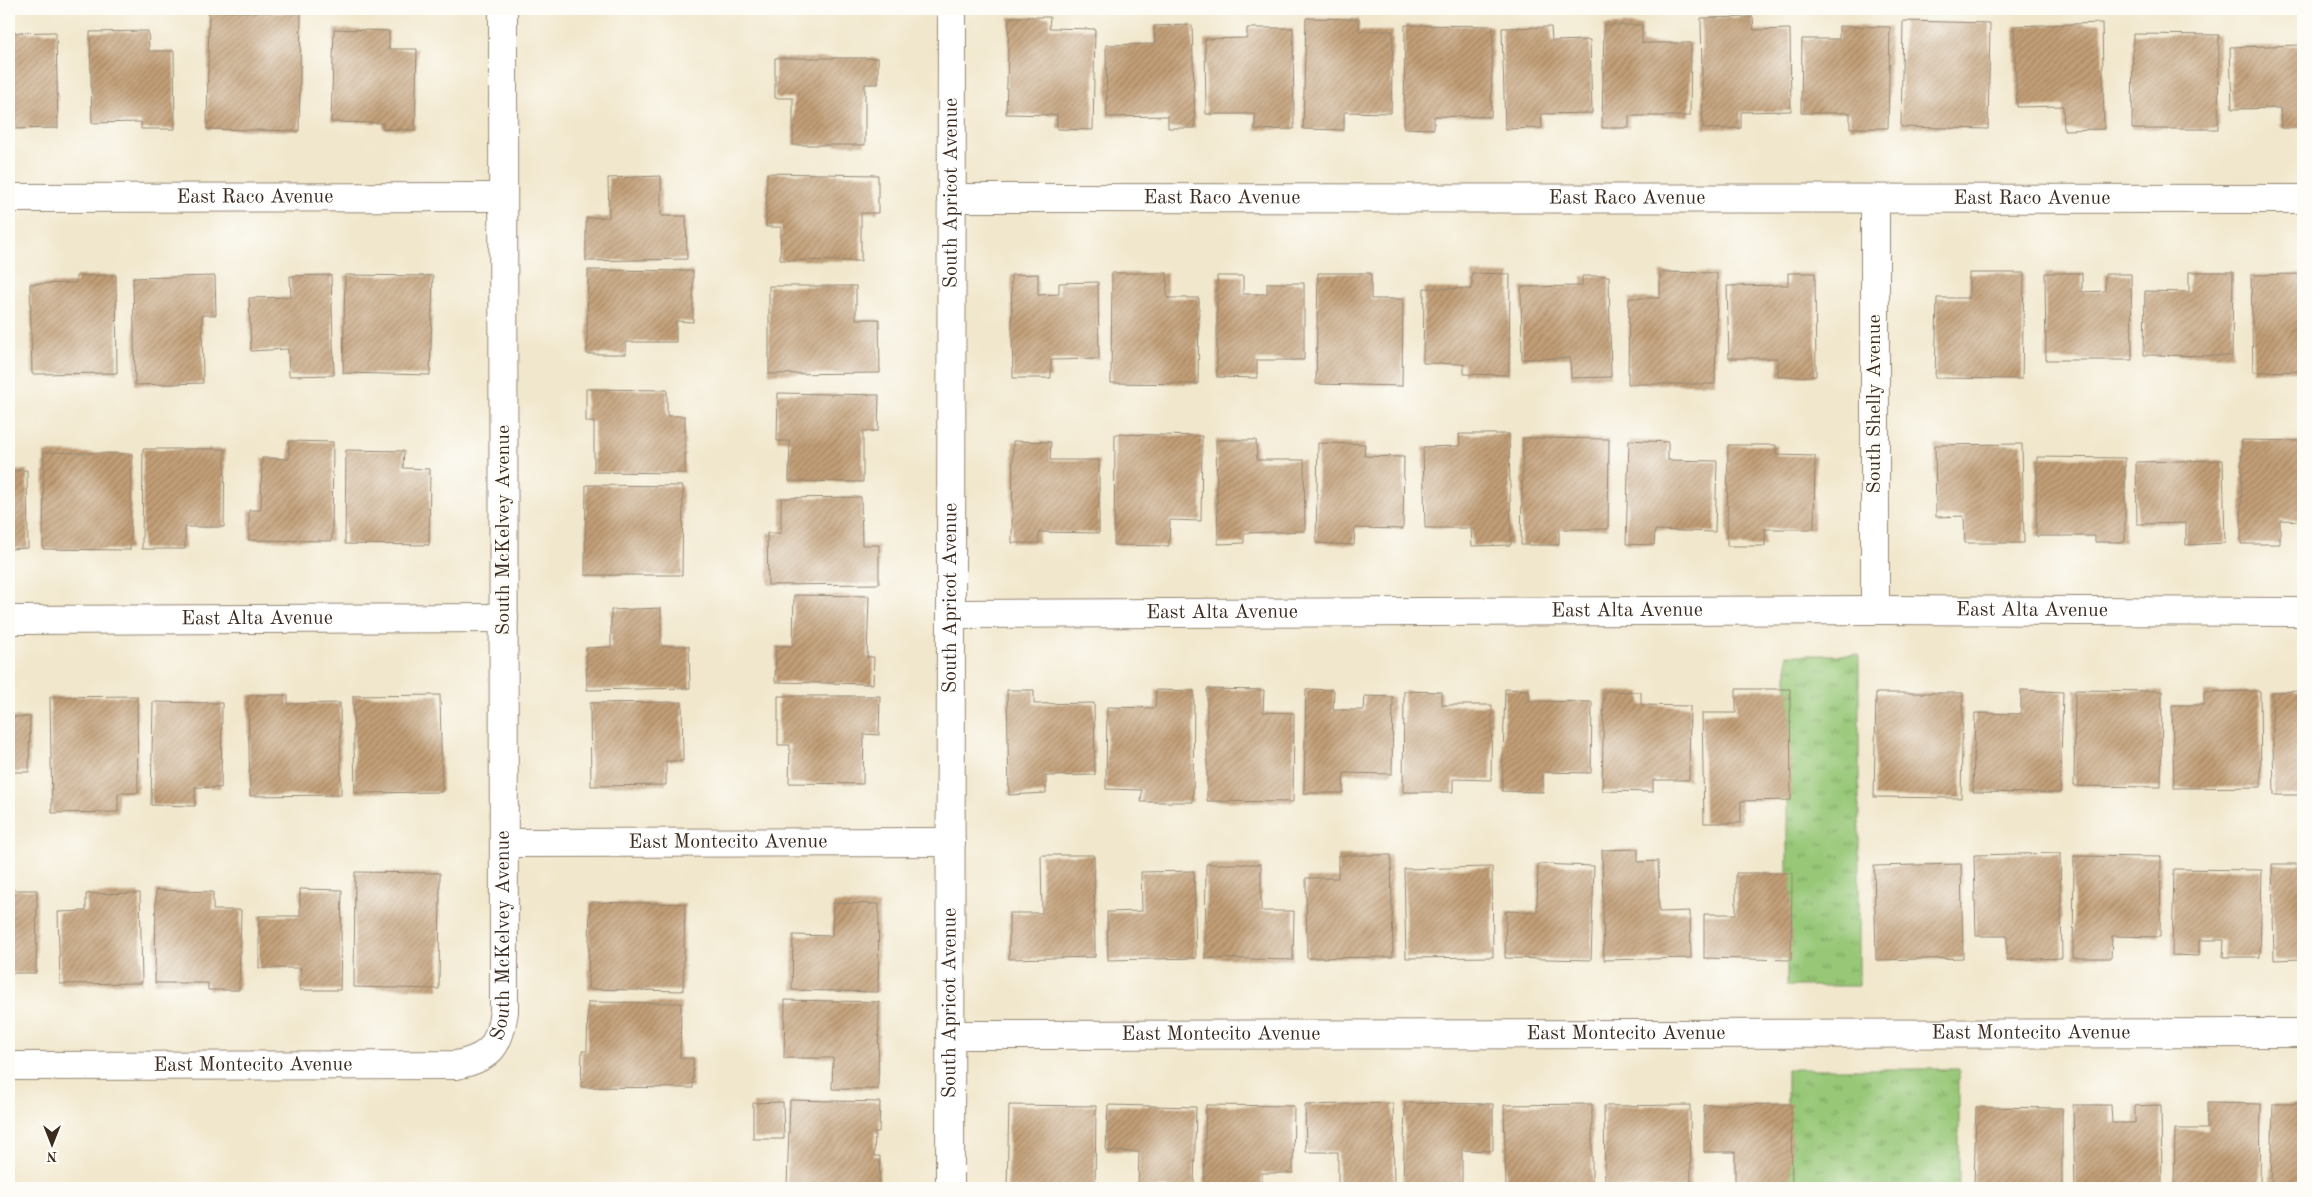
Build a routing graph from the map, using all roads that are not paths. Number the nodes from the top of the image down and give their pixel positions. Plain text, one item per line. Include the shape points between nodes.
1 (502, 9) edge
2 (952, 9) edge
3 (503, 197) junction
4 (9, 198) edge
5 (952, 198) junction
6 (1875, 199) junction
7 (2303, 199) edge
8 (1875, 610) junction
9 (2303, 612) edge
10 (951, 614) junction
11 (504, 618) junction
12 (9, 620) edge
13 (951, 842) junction
14 (504, 843) junction
15 (2303, 1034) edge
16 (950, 1035) junction
17 (492, 1048) joint
18 (9, 1066) edge
19 (950, 1188) edge

1 - 3 street, South McKelvey Avenue
2 - 5 street, South Apricot Avenue
3 - 4 street, East Raco Avenue
3 - 11 street, South McKelvey Avenue
5 - 6 street, East Raco Avenue
5 - 10 street, South Apricot Avenue
6 - 7 street, East Raco Avenue
6 - 8 street, South Shelly Avenue
8 - 9 street, East Alta Avenue
8 - 10 street, East Alta Avenue
10 - 13 street, South Apricot Avenue
11 - 12 street, East Alta Avenue
11 - 14 street, South McKelvey Avenue
13 - 14 street, East Montecito Avenue
13 - 16 street, South Apricot Avenue
14 - 17 street, South McKelvey Avenue via 504,1011 501,1032
15 - 16 street, East Montecito Avenue
16 - 19 street, South Apricot Avenue
17 - 18 street, East Montecito Avenue via 476,1061 456,1065

